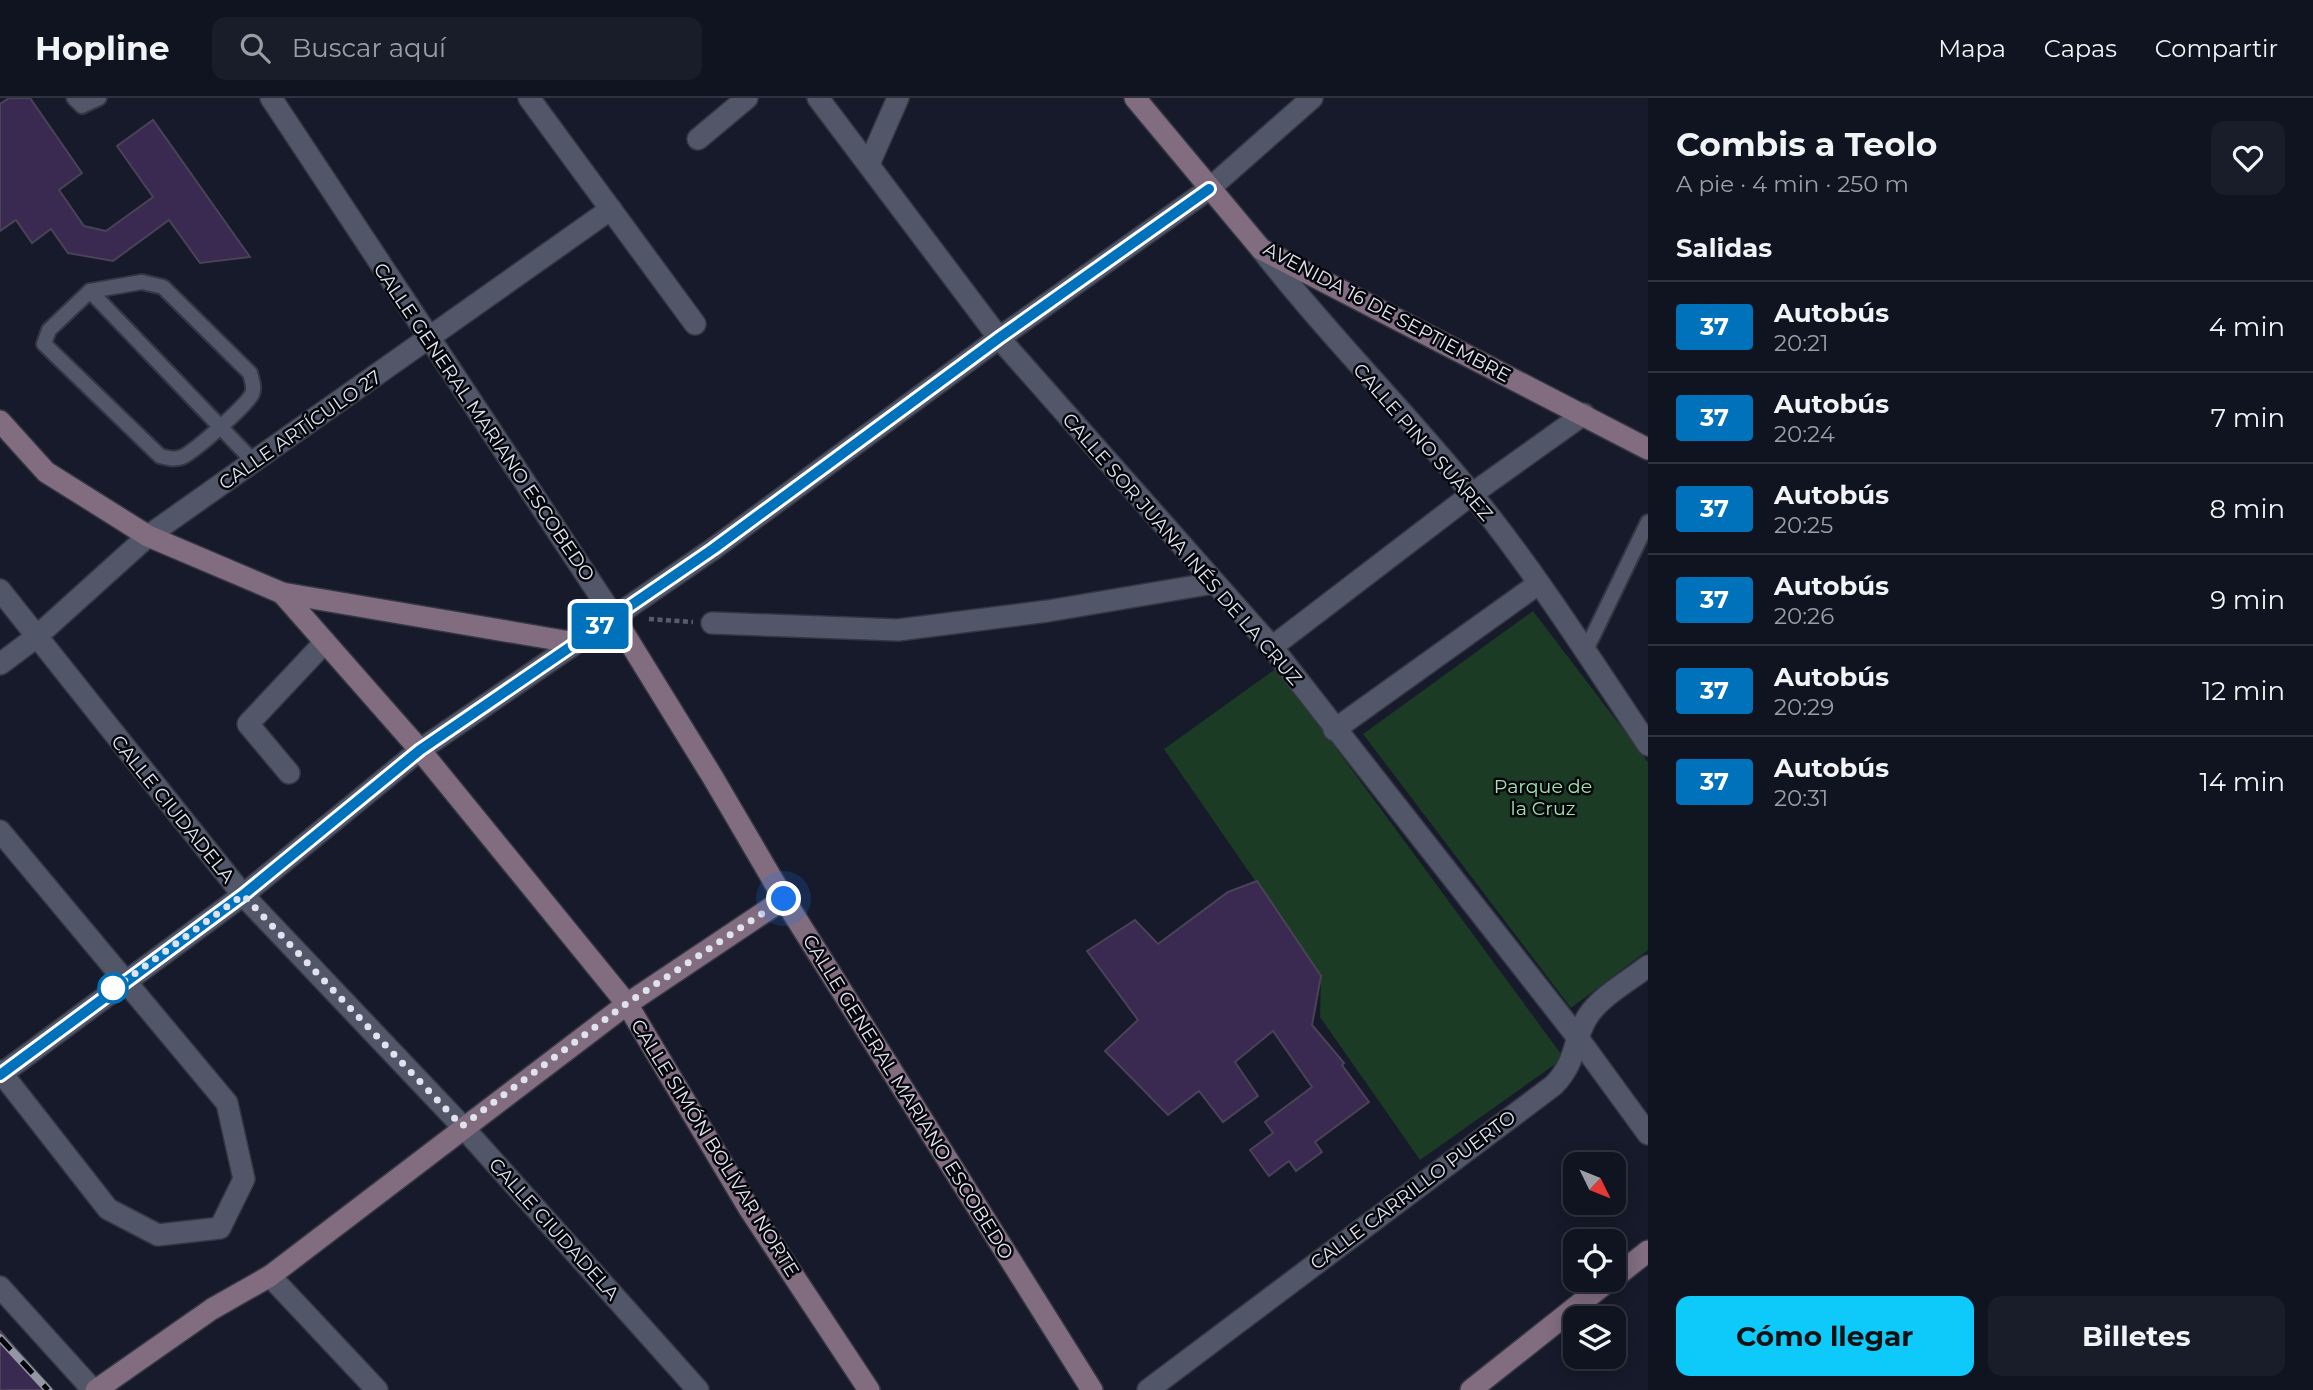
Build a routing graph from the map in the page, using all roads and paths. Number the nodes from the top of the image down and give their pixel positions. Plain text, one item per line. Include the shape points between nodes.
1 (74, 98) edge
2 (99, 98) edge
3 (530, 98) edge
4 (747, 98) edge
5 (818, 98) edge
6 (898, 98) edge
7 (1135, 98) edge
8 (1312, 98) edge
9 (273, 99) edge
10 (698, 139) dead end
11 (869, 164) junction
12 (1209, 189) junction
13 (611, 209) junction
14 (1261, 249) junction
15 (90, 291) junction
16 (695, 324) dead end
17 (999, 338) junction
18 (428, 340) junction
19 (1584, 414) junction
20 (0, 421) edge
21 (220, 426) junction
22 (1648, 449) edge
23 (254, 462) junction
24 (1472, 494) junction
25 (1648, 522) edge
26 (148, 536) junction
27 (1214, 583) junction
28 (1538, 584) junction
29 (0, 590) edge
30 (282, 593) junction
31 (614, 617) junction
32 (712, 623) joint
33 (35, 638) junction
34 (325, 642) junction
35 (576, 643) junction
36 (1272, 647) junction
37 (1585, 652) junction
38 (0, 664) edge
39 (1641, 718) edge
40 (1334, 730) junction
41 (1648, 746) edge
42 (420, 750) junction
43 (289, 773) dead end
44 (0, 831) edge
45 (243, 895) junction
46 (784, 899) junction
47 (1648, 966) edge
48 (124, 980) junction
49 (626, 1004) junction
50 (1578, 1038) junction
51 (1, 1073) edge
52 (462, 1126) junction
53 (1648, 1134) edge
54 (1648, 1251) edge
55 (1626, 1268) edge
56 (270, 1276) junction
57 (0, 1287) edge
58 (1594, 1292) edge
59 (94, 1390) edge
60 (377, 1390) edge
61 (698, 1390) edge
62 (869, 1390) edge
63 (1093, 1390) edge
64 (1148, 1390) edge
65 (1471, 1390) edge

1 - 2 lane via 82,106
3 - 13 street
4 - 10 street
5 - 11 street, CALLE SOR JUANA INÉS DE LA CRUZ
6 - 11 street
7 - 12 main road, AVENIDA 16 DE SEPTIEMBRE
8 - 12 street
9 - 18 street, CALLE GENERAL MARIANO ESCOBEDO
11 - 17 street, CALLE SOR JUANA INÉS DE LA CRUZ
12 - 14 main road, AVENIDA 16 DE SEPTIEMBRE
12 - 17 street
13 - 16 street
13 - 18 street, CALLE ARTÍCULO 27
14 - 19 main road, AVENIDA 16 DE SEPTIEMBRE
14 - 24 street, CALLE PINO SUÁREZ via 1312,314
15 - 21 lane
15 - 21 lane via 142,282 163,287 250,373 251,398
15 - 21 lane via 49,330 44,344 50,351 160,456 173,460 185,456
17 - 27 street, CALLE SOR JUANA INÉS DE LA CRUZ
17 - 31 street
18 - 23 street, CALLE ARTÍCULO 27
18 - 31 street, CALLE GENERAL MARIANO ESCOBEDO
19 - 22 main road, AVENIDA 16 DE SEPTIEMBRE
19 - 24 street
20 - 26 main road via 46,472
21 - 23 lane
23 - 26 street, CALLE ARTÍCULO 27
24 - 28 street, CALLE PINO SUÁREZ
24 - 36 street
25 - 37 lane
26 - 30 main road
26 - 33 street, CALLE ARTÍCULO 27
27 - 32 street via 898,630
27 - 36 street, CALLE SOR JUANA INÉS DE LA CRUZ
28 - 37 street, CALLE PINO SUÁREZ
28 - 40 street
29 - 33 street, CALLE CIUDADELA
30 - 34 main road, CALLE SIMÓN BOLÍVAR NORTE
30 - 35 main road
31 - 32 path
31 - 35 main road
31 - 46 main road, CALLE GENERAL MARIANO ESCOBEDO
33 - 38 street, CALLE ARTÍCULO 27
33 - 45 street, CALLE CIUDADELA
34 - 42 main road, CALLE SIMÓN BOLÍVAR NORTE
34 - 43 street via 248,724
35 - 42 street
36 - 40 street, CALLE SOR JUANA INÉS DE LA CRUZ
37 - 39 street, CALLE PINO SUÁREZ
39 - 41 street, CALLE PINO SUÁREZ
40 - 50 street, CALLE SOR JUANA INÉS DE LA CRUZ
42 - 45 street
42 - 49 main road, CALLE SIMÓN BOLÍVAR NORTE
44 - 48 street
45 - 48 street
45 - 52 street, CALLE CIUDADELA
46 - 49 main road
46 - 63 main road, CALLE GENERAL MARIANO ESCOBEDO
47 - 50 street, CALLE CARRILLO PUERTO via 1593,1009
48 - 51 street
48 - 51 street via 227,1103 244,1179 220,1228 158,1235 108,1209
49 - 52 main road
49 - 62 main road, CALLE SIMÓN BOLÍVAR NORTE via 750,1210
50 - 53 street, CALLE SOR JUANA INÉS DE LA CRUZ
50 - 64 street, CALLE CARRILLO PUERTO via 1572,1063 1554,1085
52 - 56 main road
52 - 61 street, CALLE CIUDADELA
54 - 55 main road
56 - 59 main road via 212,1309
56 - 60 street
57 - 59 street
58 - 65 main road

